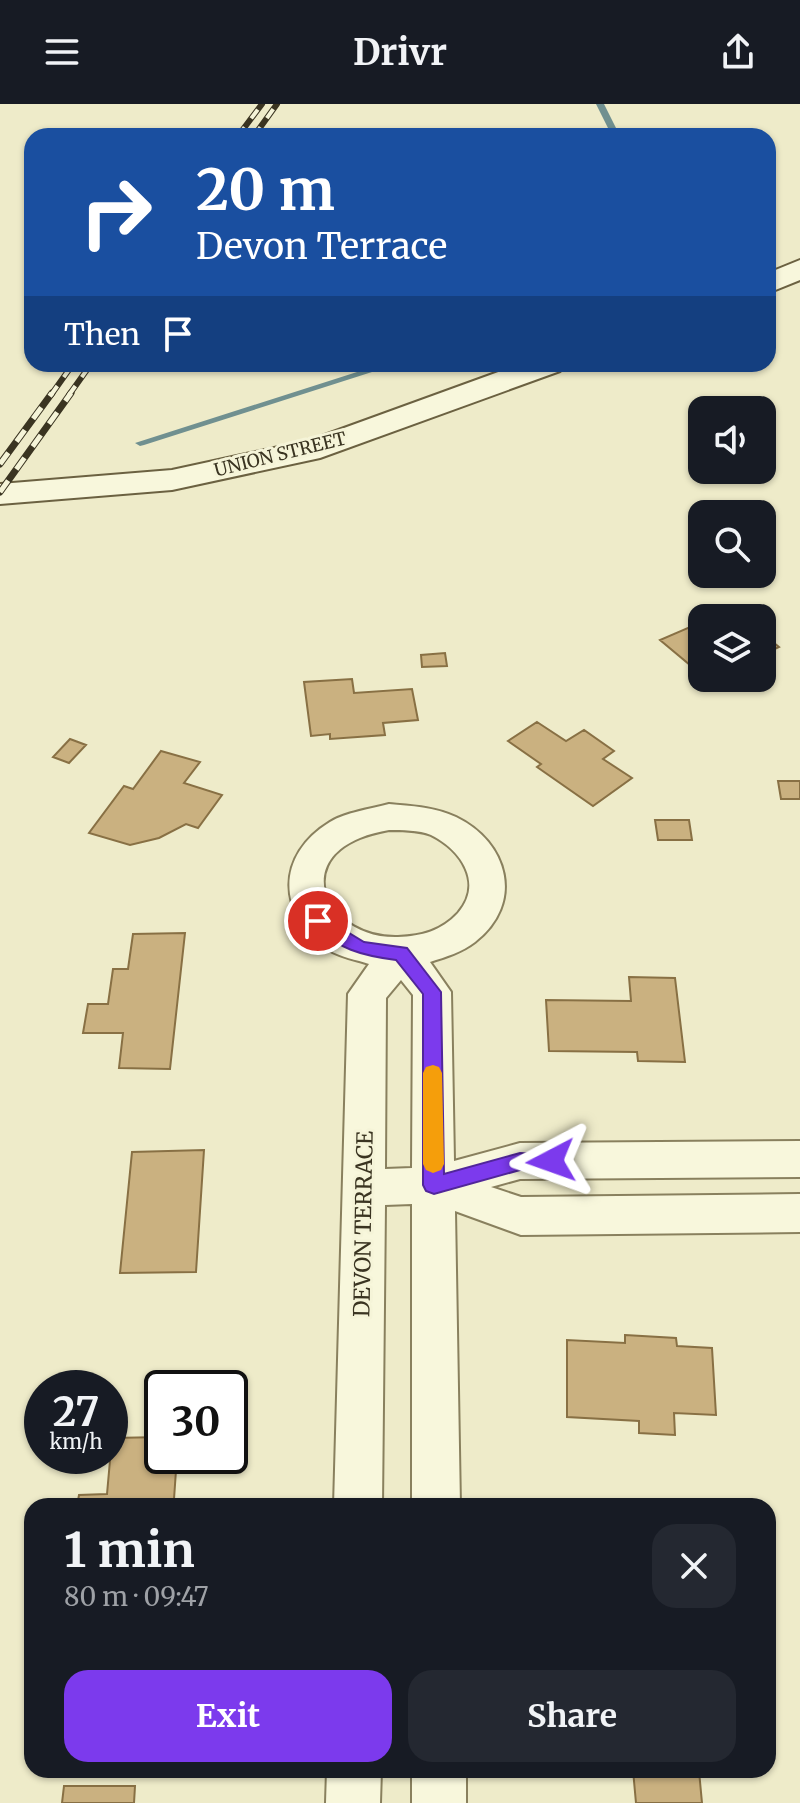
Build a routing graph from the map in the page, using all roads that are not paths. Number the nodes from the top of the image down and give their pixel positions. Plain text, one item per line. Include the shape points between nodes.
1 (800, 269) edge
2 (776, 280) edge
3 (527, 372) edge
4 (0, 494) edge
5 (401, 953) junction
6 (800, 1159) edge
7 (434, 1185) junction
8 (364, 1188) junction
9 (800, 1213) edge
10 (358, 1498) edge
11 (436, 1498) edge
12 (354, 1778) edge
13 (439, 1778) edge
14 (353, 1803) edge
15 (439, 1803) edge

1 - 2 main road
3 - 4 main road, UNION STREET via 320,448 172,480
5 - 5 street via 345,942 309,908 304,880 308,866 325,842 354,824 389,817 444,826 471,846 487,871 487,900 470,926 440,945
5 - 7 street via 432,992
5 - 8 street, DEVON TERRACE via 367,994
6 - 7 street via 520,1161
7 - 8 street
7 - 9 street via 521,1216
7 - 11 street
8 - 10 street, DEVON TERRACE
12 - 14 street
13 - 15 street

